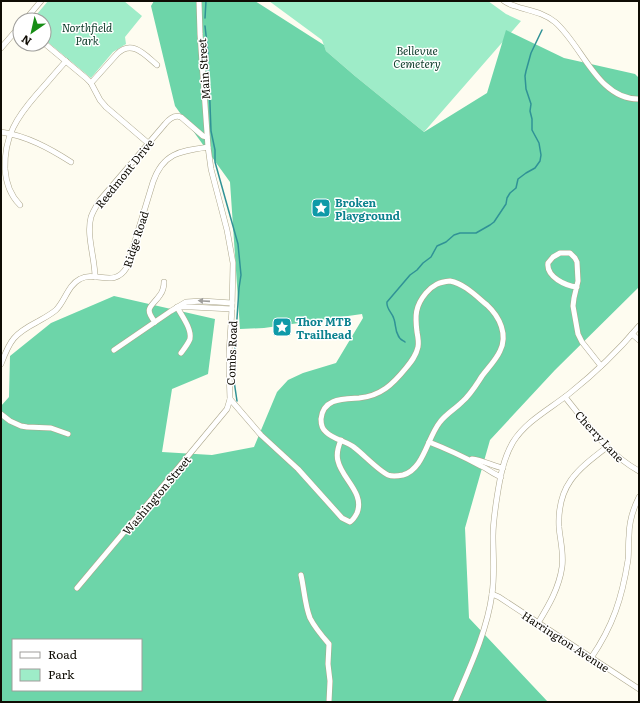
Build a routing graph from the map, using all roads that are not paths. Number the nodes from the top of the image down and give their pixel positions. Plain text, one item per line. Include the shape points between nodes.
1 (41, 1) edge
2 (199, 1) edge
3 (504, 1) edge
4 (32, 12) edge
5 (12, 35) edge
6 (1, 48) edge
7 (52, 50) edge
8 (66, 61) junction
9 (157, 66) dead end
10 (91, 84) junction
11 (639, 99) edge
12 (1, 132) edge
13 (11, 133) junction
14 (207, 137) junction
15 (148, 143) junction
16 (208, 147) junction
17 (71, 162) dead end
18 (20, 205) dead end
19 (95, 277) junction
20 (164, 282) dead end
21 (577, 287) junction
22 (232, 303) junction
23 (177, 307) junction
24 (232, 309) junction
25 (154, 322) junction
26 (639, 326) edge
27 (632, 334) junction
28 (639, 340) edge
29 (114, 350) dead end
30 (181, 353) dead end
31 (1, 364) edge
32 (602, 366) junction
33 (565, 398) junction
34 (230, 399) junction
35 (1, 414) edge
36 (68, 434) dead end
37 (341, 440) junction
38 (429, 442) junction
39 (608, 447) junction
40 (467, 459) junction
41 (502, 468) junction
42 (639, 471) edge
43 (501, 476) junction
44 (639, 497) edge
45 (301, 575) dead end
46 (77, 588) dead end
47 (492, 594) junction
48 (538, 622) junction
49 (591, 658) junction
50 (639, 689) edge
51 (330, 700) edge
52 (455, 702) edge

1 - 4 street
2 - 14 street, Main Street
3 - 11 street via 551,19 607,86 625,97
5 - 6 street
7 - 8 street
8 - 10 street
8 - 13 street via 25,109
9 - 10 street via 140,51 127,47 117,54
10 - 15 street via 106,107
12 - 13 street
13 - 17 street via 38,142
13 - 18 street via 5,157 6,173 11,193
14 - 15 street, Reedmont Drive via 184,118 175,116
14 - 16 street, Combs Road
15 - 19 street, Reedmont Drive via 100,200 91,217
16 - 19 street, Ridge Road via 177,154 161,166 151,188 125,270 115,278
16 - 22 street, Combs Road via 232,253
19 - 31 street, Ridge Road via 80,279 56,310 20,331 9,345
20 - 25 street via 161,294 149,311
21 - 21 street via 577,262 573,255 560,253 552,257 548,263 548,270 562,282
21 - 32 street via 573,306 578,334
22 -> 23 street via 192,301
22 - 24 street, Combs Road
23 - 24 street
23 - 25 street
23 - 30 street via 190,331 189,341
24 - 34 street, Combs Road
25 - 29 street
26 - 27 street
27 - 28 street
27 - 32 street
32 - 33 street
33 - 39 street, Cherry Lane
33 - 41 street via 521,432 509,449
34 - 37 street, Combs Road via 261,435 298,470 342,518 350,522 359,505 352,486 339,466 337,451
34 - 46 street, Washington Street via 227,409
35 - 36 street via 21,426 52,428
37 - 38 street via 383,472 394,476 409,473 416,468
37 - 38 street via 328,434 321,424 321,416 327,406 336,400 372,395 392,384 417,351 416,313 419,303 435,284 450,281 465,287 497,316 502,325 503,342 498,355 470,393 444,417
38 - 40 street
39 - 42 street, Cherry Lane
39 - 48 street via 579,469 565,491 559,510 562,566 554,597
40 - 41 street
40 - 43 street
41 - 43 street
43 - 47 street via 494,525
44 - 49 street via 630,524 628,559 620,602 608,631
45 - 51 street via 311,619 329,644
47 - 48 street, Harrington Avenue
47 - 52 street via 482,636
48 - 49 street, Harrington Avenue
49 - 50 street, Harrington Avenue

